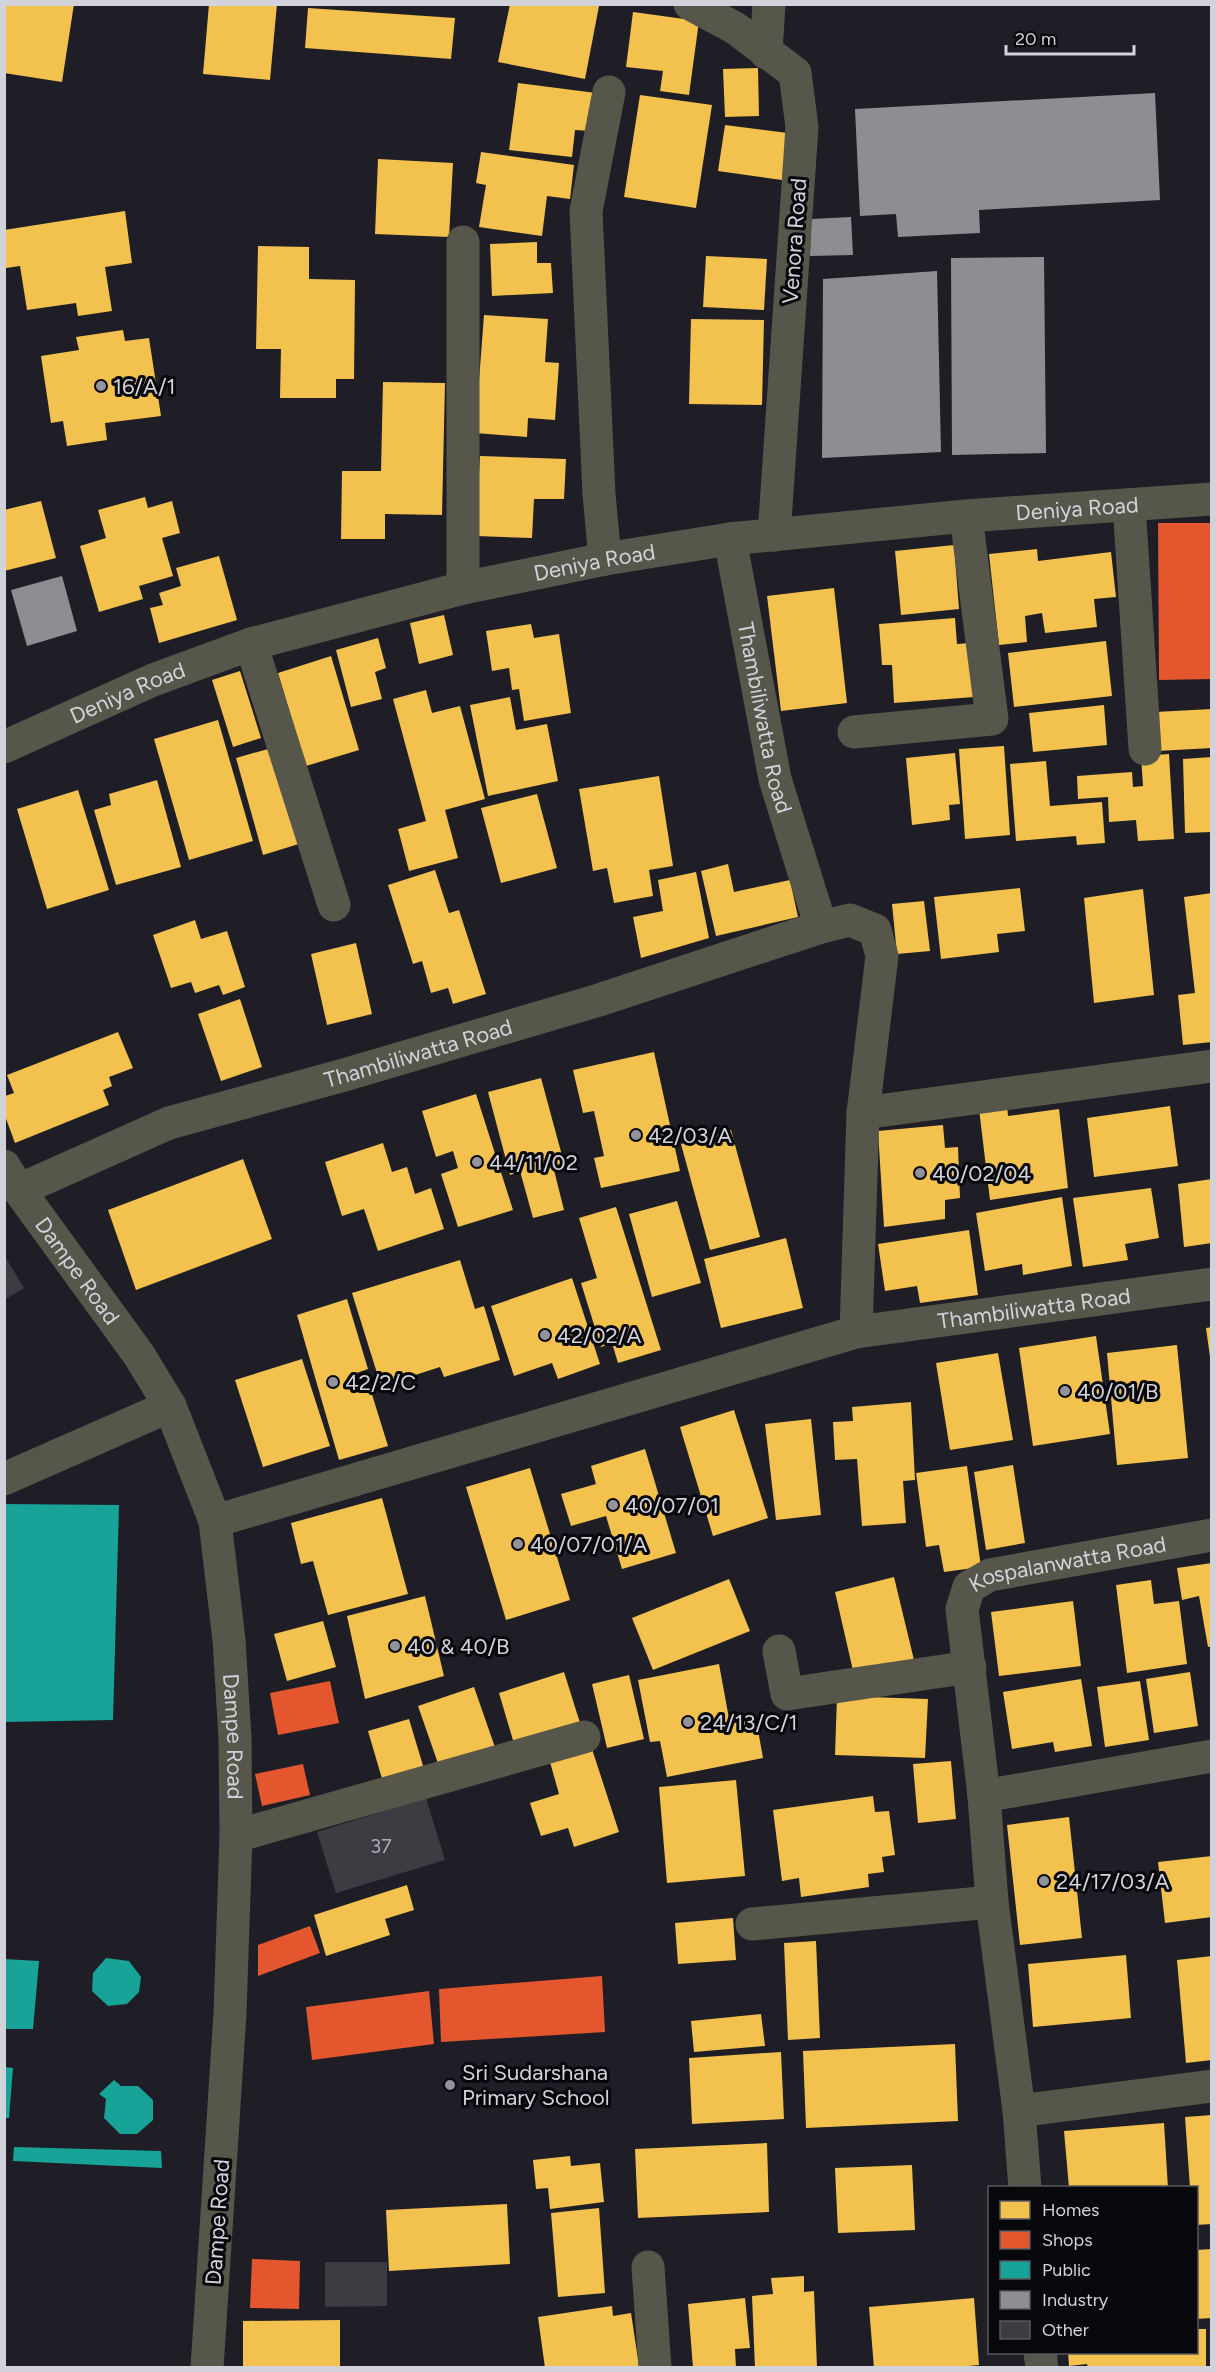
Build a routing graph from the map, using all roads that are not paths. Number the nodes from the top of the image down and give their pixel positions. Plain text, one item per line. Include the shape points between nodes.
1 (690, 4) edge
2 (769, 4) edge
3 (766, 53) junction
4 (609, 92) dead end
5 (463, 242) dead end
6 (1212, 499) edge
7 (1130, 505) junction
8 (966, 516) junction
9 (774, 535) junction
10 (730, 539) junction
11 (605, 559) junction
12 (463, 588) junction
13 (251, 644) junction
14 (854, 732) dead end
15 (4, 747) edge
16 (1145, 749) dead end
17 (334, 904) dead end
18 (821, 927) junction
19 (1212, 1066) edge
20 (863, 1113) junction
21 (12, 1178) edge
22 (1212, 1284) edge
23 (856, 1332) junction
24 (170, 1406) junction
25 (4, 1479) edge
26 (215, 1521) junction
27 (1212, 1534) edge
28 (779, 1651) dead end
29 (970, 1667) junction
30 (584, 1737) dead end
31 (1212, 1756) edge
32 (984, 1796) junction
33 (236, 1836) junction
34 (992, 1902) junction
35 (752, 1924) dead end
36 (1212, 2086) edge
37 (1018, 2111) junction
38 (1026, 2186) edge
39 (648, 2266) dead end
40 (207, 2367) edge
41 (655, 2367) edge

1 - 3 street, Venora Road via 735,28
2 - 3 street
3 - 9 street, Venora Road via 795,73 802,127
4 - 11 street via 586,211
5 - 12 street
6 - 7 street, Deniya Road
7 - 8 street, Deniya Road
7 - 16 street
8 - 9 street, Deniya Road
8 - 14 street via 992,719
9 - 10 street, Deniya Road
10 - 11 street, Deniya Road
10 - 18 street, Thambiliwatta Road via 775,779
11 - 12 street, Deniya Road
12 - 13 street, Deniya Road
13 - 15 street, Deniya Road via 153,680
13 - 17 street
18 - 20 street, Thambiliwatta Road via 850,920 875,930 882,956
18 - 21 street, Thambiliwatta Road via 599,1000 169,1123
19 - 20 street
20 - 23 street, Thambiliwatta Road
21 - 24 street, Dampe Road via 139,1354
22 - 23 street, Thambiliwatta Road
23 - 26 street, Thambiliwatta Road
24 - 25 street
24 - 26 street, Dampe Road
26 - 33 street, Dampe Road via 229,1640
27 - 29 street, Kospalanwatta Road via 990,1575 969,1587 962,1609
28 - 29 street via 787,1694
29 - 32 street, Kospalanwatta Road
30 - 33 street
31 - 32 street
32 - 34 street, Kospalanwatta Road
33 - 40 street, Dampe Road via 230,2013
34 - 35 street
34 - 37 street, Kospalanwatta Road
36 - 37 street
37 - 38 street, Kospalanwatta Road
39 - 41 street

